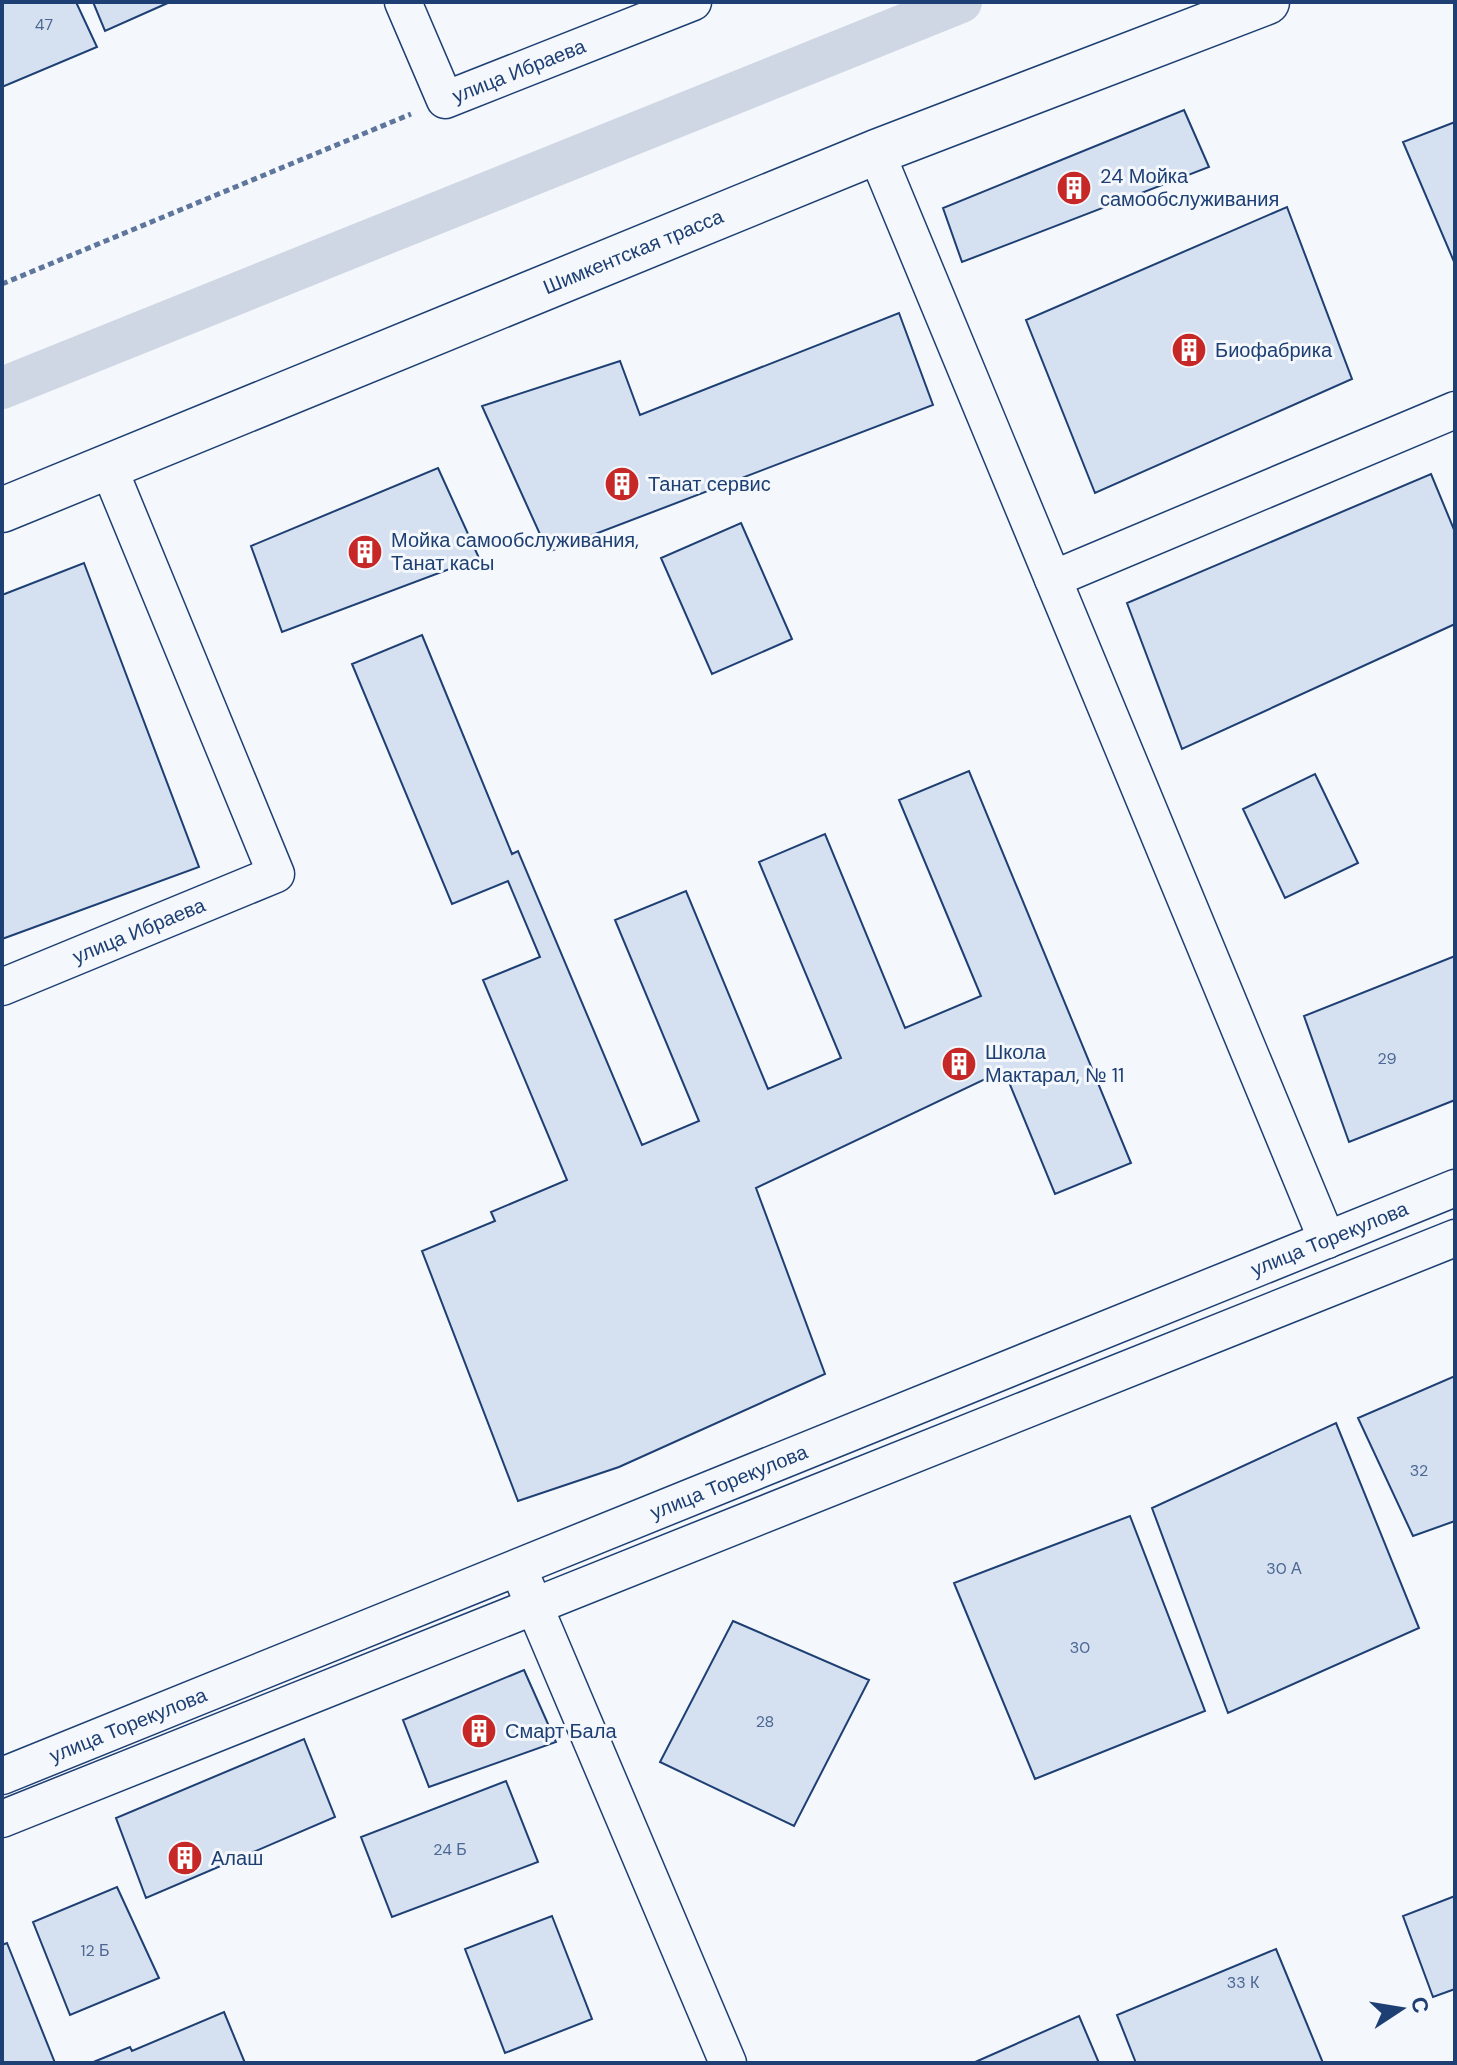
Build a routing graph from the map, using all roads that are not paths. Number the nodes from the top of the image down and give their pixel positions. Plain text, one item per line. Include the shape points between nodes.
1 (403, 2) edge
2 (693, 2) edge
3 (1267, 2) edge
4 (876, 152) junction
5 (1455, 410) edge
6 (108, 466) junction
7 (2, 510) edge
8 (1053, 579) junction
9 (2, 987) edge
10 (1455, 1188) edge
11 (1455, 1238) edge
12 (1327, 1240) junction
13 (518, 1567) junction
14 (533, 1605) junction
15 (2, 1776) edge
16 (2, 1819) edge
17 (728, 2063) edge

1 - 2 street, улица Ибраева via 445,100
3 - 4 main road, Шимкентская трасса
4 - 6 main road, Шимкентская трасса
4 - 8 street
5 - 8 street
6 - 7 main road, Шимкентская трасса
6 - 9 street, улица Ибраева via 276,874
8 - 12 street
10 - 12 street, улица Торекулова
11 - 14 street, улица Торекулова
12 - 13 street, улица Торекулова
13 - 14 street
13 - 15 street, улица Торекулова
14 - 16 street, улица Торекулова
14 - 17 street

